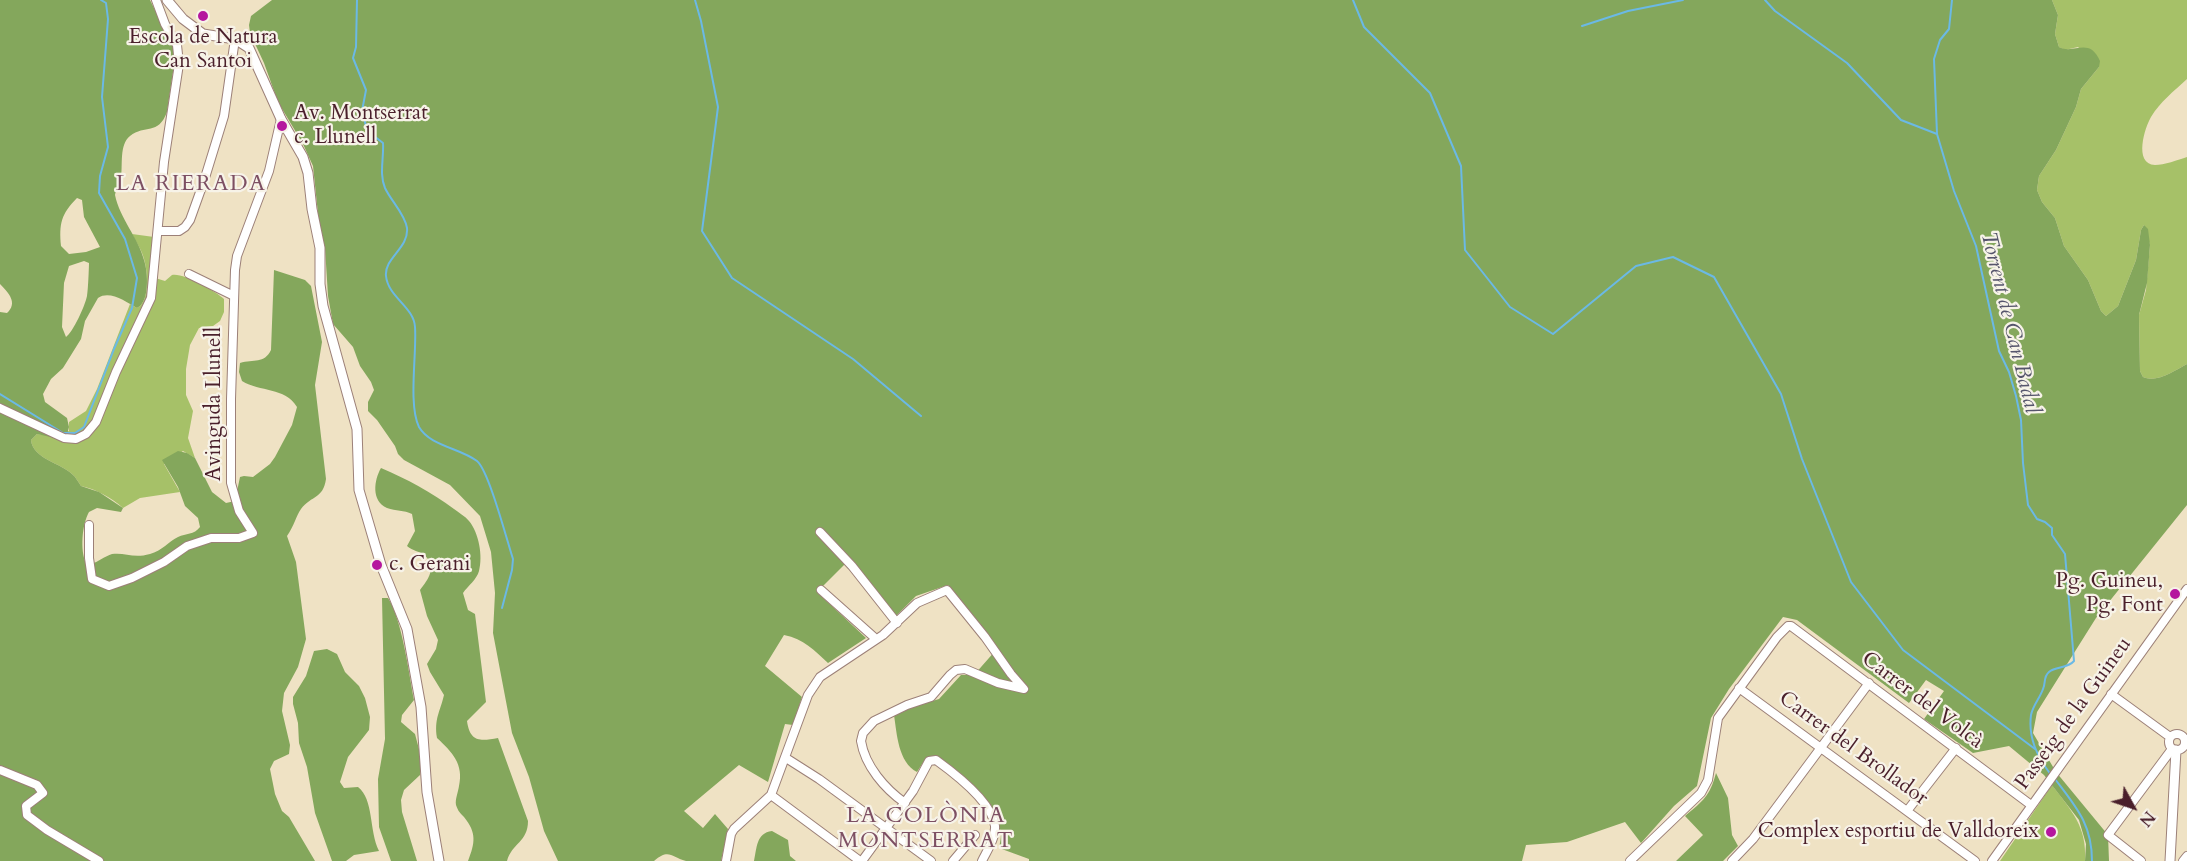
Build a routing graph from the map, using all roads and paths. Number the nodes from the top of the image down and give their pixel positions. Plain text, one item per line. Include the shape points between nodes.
1 (156, 0) edge
2 (167, 0) edge
3 (235, 39) junction
4 (282, 119) junction
5 (159, 231) junction
6 (189, 274) dead end
7 (234, 296) junction
8 (0, 408) edge
9 (89, 525) dead end
10 (820, 532) dead end
11 (2187, 589) edge
12 (821, 590) dead end
13 (897, 623) junction
14 (876, 639) junction
15 (1869, 683) junction
16 (1739, 688) junction
17 (2111, 694) junction
18 (2187, 728) edge
19 (2182, 736) junction
20 (2170, 737) junction
21 (1956, 748) junction
22 (1820, 749) junction
23 (2180, 749) edge
24 (786, 758) junction
25 (0, 770) edge
26 (771, 795) junction
27 (904, 803) junction
28 (2031, 805) junction
29 (1907, 811) junction
30 (885, 828) junction
31 (975, 835) dead end
32 (2187, 856) edge
33 (99, 861) edge
34 (439, 861) edge
35 (726, 861) edge
36 (861, 861) edge
37 (931, 861) edge
38 (953, 861) edge
39 (982, 861) edge
40 (1630, 861) edge
41 (1732, 861) edge
42 (1975, 861) edge
43 (1992, 861) edge
44 (2141, 861) edge
45 (2170, 861) edge
46 (2183, 861) edge

1 - 5 street via 177,45 179,61 164,162
2 - 3 street via 183,20 203,34
3 - 4 street via 251,51
3 - 5 street via 224,116 193,212 185,227 173,232
4 - 7 street, Avinguda Llunell via 269,171 237,256
4 - 34 street via 308,173 320,248 322,300 357,429 359,490 381,565 407,629 421,707 427,792
5 - 8 street via 151,298 90,431 76,439 64,438
6 - 7 street
7 - 9 street, Avinguda Llunell via 231,483 239,511 253,533 211,537 109,586 92,579
10 - 13 street
11 - 17 street, Passeig de la Guineu
12 - 14 street
13 - 14 street
13 - 27 street via 917,603 947,590 1024,688 965,669 957,670 931,697 868,726 861,741 865,756 887,790
14 - 24 street via 820,677 808,695
15 - 16 street, Carrer del Volcà via 1791,627 1785,627
15 - 21 street, Carrer del Volcà
15 - 22 street
16 - 22 street, Carrer del Brollador
16 - 40 street via 1718,718 1705,787
17 - 20 street
17 - 28 street, Passeig de la Guineu
18 - 19 street
19 - 20 street
19 - 23 street via 2185,741
20 - 23 street via 2169,745
21 - 28 street, Carrer del Volcà
21 - 29 street
22 - 29 street, Carrer del Brollador
22 - 41 street
23 - 44 street via 2108,835
23 - 45 street
24 - 26 street
24 - 30 street
25 - 33 street via 37,785 43,794 27,806 27,815
26 - 35 street via 734,828
26 - 36 street
27 - 30 street
27 - 39 street via 929,761 936,760 963,781 991,814 995,827
28 - 43 street, Passeig de la Guineu
29 - 42 street, Carrer del Brollador
30 - 36 street
30 - 37 street
31 - 38 street
32 - 46 street

